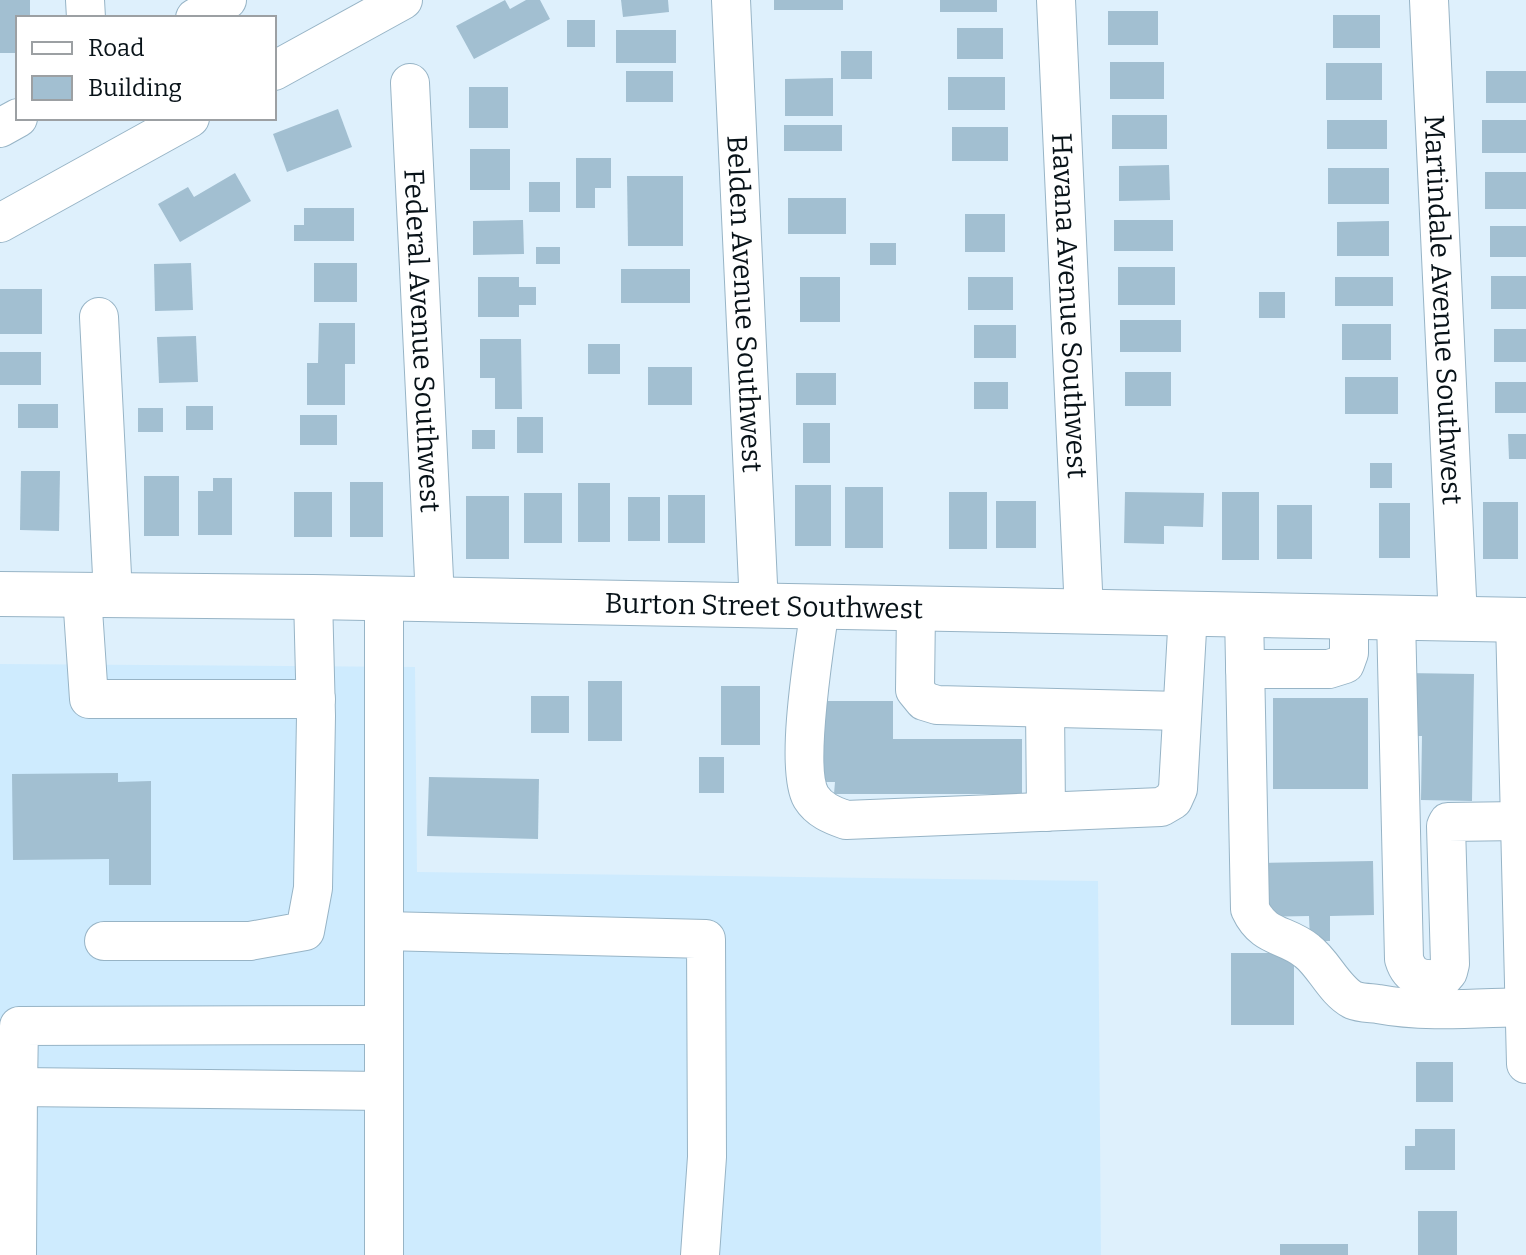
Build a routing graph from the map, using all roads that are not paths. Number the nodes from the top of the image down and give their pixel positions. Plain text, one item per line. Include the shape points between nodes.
1 (227, 0) edge
2 (403, 0) edge
3 (731, 0) edge
4 (1056, 0) edge
5 (1429, 0) edge
6 (199, 16) edge
7 (276, 70) edge
8 (410, 83) dead end
9 (186, 120) edge
10 (0, 223) edge
11 (99, 317) dead end
12 (0, 594) edge
13 (98, 595) junction
14 (313, 597) junction
15 (384, 598) junction
16 (435, 599) junction
17 (759, 606) junction
18 (820, 607) junction
19 (916, 609) junction
20 (1084, 612) junction
21 (1188, 613) junction
22 (1244, 614) junction
23 (1349, 616) junction
24 (1396, 618) junction
25 (1458, 619) junction
26 (1521, 620) edge
27 (1245, 669) junction
28 (316, 699) junction
29 (1045, 708) junction
30 (1181, 711) junction
31 (1522, 763) edge
32 (1046, 812) junction
33 (1520, 821) junction
34 (384, 931) junction
35 (104, 941) dead end
36 (1525, 1007) edge
37 (384, 1025) junction
38 (1526, 1064) edge
39 (18, 1087) junction
40 (384, 1091) junction
41 (17, 1255) edge
42 (384, 1255) edge
43 (700, 1255) edge

1 - 6 street
2 - 7 street
3 - 17 street, Belden Avenue Southwest
4 - 20 street, Havana Avenue Southwest
5 - 25 street, Martindale Avenue Southwest
8 - 16 street, Federal Avenue Southwest
9 - 10 street
11 - 13 street
12 - 13 main road, Burton Street Southwest
13 - 14 main road, Burton Street Southwest
13 - 28 street via 89,699
14 - 15 main road, Burton Street Southwest
14 - 28 street
15 - 16 main road, Burton Street Southwest
15 - 34 street
16 - 17 main road, Burton Street Southwest
17 - 18 main road, Burton Street Southwest
18 - 19 main road, Burton Street Southwest
18 - 32 street via 808,687 805,783 825,812 846,820
19 - 20 main road, Burton Street Southwest
19 - 29 street via 915,690 924,701
20 - 21 main road, Burton Street Southwest
21 - 22 main road, Burton Street Southwest
21 - 30 street
22 - 23 main road, Burton Street Southwest
22 - 27 street
23 - 24 main road, Burton Street Southwest
23 - 27 street via 1345,664 1329,669
24 - 25 main road, Burton Street Southwest
24 - 33 street via 1404,959 1418,979 1442,979 1450,964 1448,822
25 - 26 main road, Burton Street Southwest
26 - 31 street
27 - 36 street via 1250,909 1256,922 1310,953 1353,1000 1408,1010
28 - 35 street via 313,888 305,931 250,941
29 - 30 street
29 - 32 street
30 - 32 street via 1173,800 1161,807
31 - 33 street
33 - 36 street
34 - 37 street
34 - 43 street via 706,939 707,1157
36 - 38 street
37 - 39 street via 19,1026
37 - 40 street
39 - 40 street
39 - 41 street
40 - 42 street

